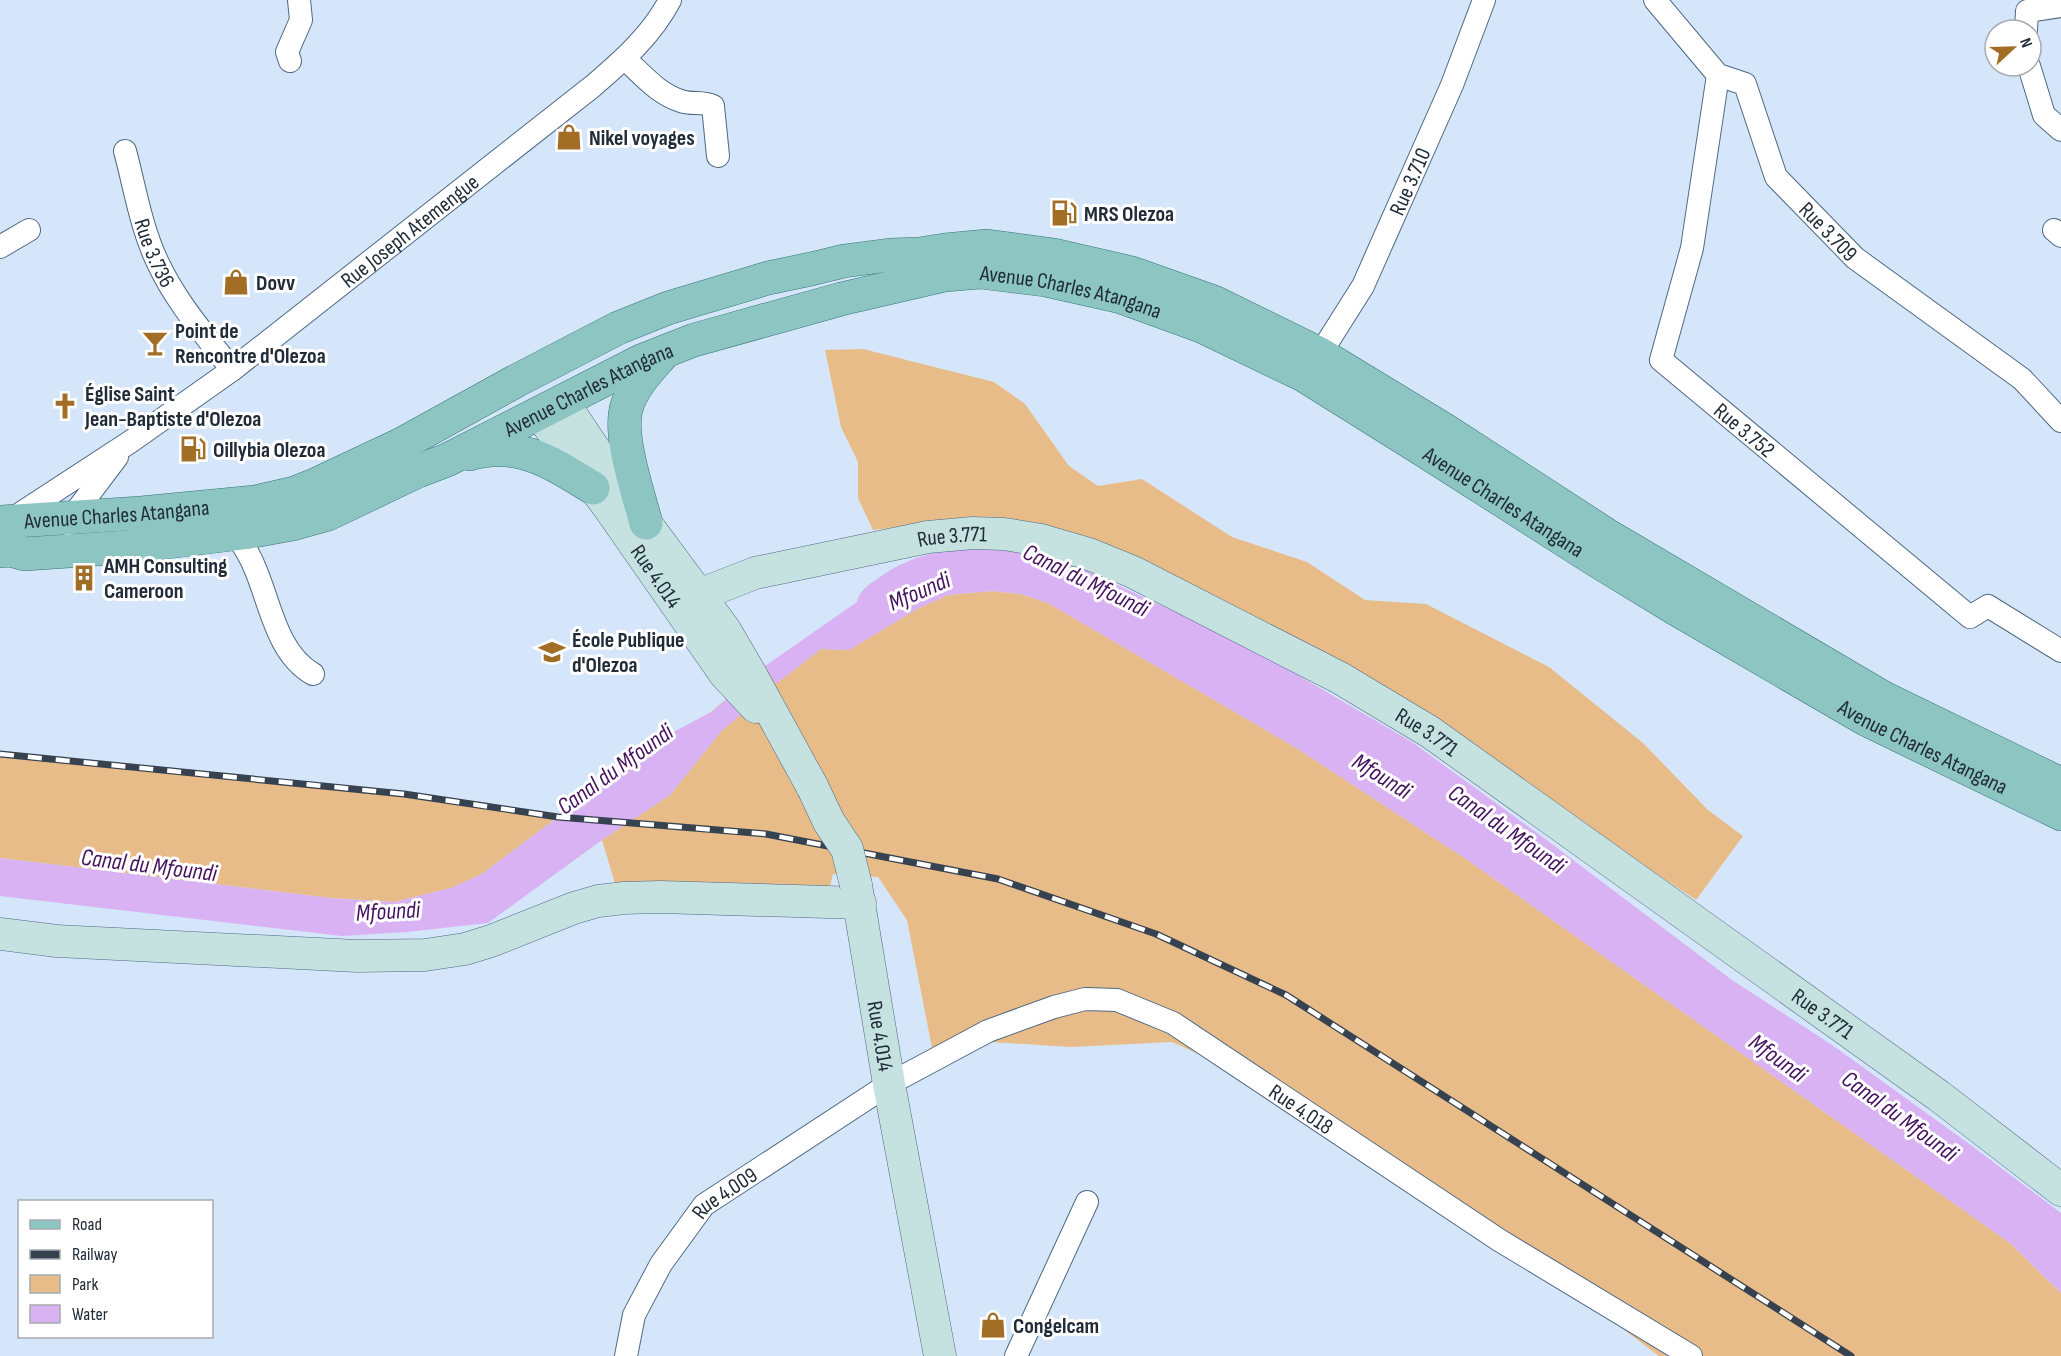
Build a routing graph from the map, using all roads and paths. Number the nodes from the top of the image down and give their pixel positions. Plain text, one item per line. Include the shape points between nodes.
1 (299, 0) edge
2 (670, 0) edge
3 (1484, 0) edge
4 (1655, 0) edge
5 (2061, 6) edge
6 (2024, 14) edge
7 (625, 59) junction
8 (290, 60) dead end
9 (1718, 75) junction
10 (2033, 78) edge
11 (2061, 130) edge
12 (125, 151) dead end
13 (718, 156) dead end
14 (28, 230) dead end
15 (0, 248) edge
16 (666, 351) junction
17 (1320, 354) junction
18 (232, 370) junction
19 (540, 395) junction
20 (2061, 421) edge
21 (130, 442) junction
22 (447, 460) junction
23 (593, 488) junction
24 (71, 518) junction
25 (646, 522) junction
26 (2, 532) edge
27 (236, 534) junction
28 (55, 551) junction
29 (699, 595) junction
30 (2061, 651) edge
31 (313, 674) dead end
32 (781, 733) junction
33 (2061, 784) edge
34 (2061, 814) edge
35 (858, 894) junction
36 (0, 934) edge
37 (889, 1084) junction
38 (2061, 1190) edge
39 (1088, 1202) dead end
40 (626, 1356) edge
41 (940, 1356) edge
42 (1016, 1356) edge
43 (1691, 1356) edge

1 - 8 street via 301,20 287,52
2 - 7 street, Rue Joseph Atemengue
3 - 17 street, Rue 3.710 via 1452,85 1363,286
4 - 9 street, Rue 3.709
5 - 6 street
7 - 13 street via 666,95 685,103 712,106
7 - 18 street, Rue Joseph Atemengue
9 - 20 street, Rue 3.709 via 1745,84 1776,177 1855,258 2022,379
9 - 30 street, Rue 3.752 via 1692,248 1661,360 1970,617 1988,606
10 - 11 street via 2044,115
12 - 18 street, Rue 3.736 via 157,262 178,299
14 - 15 street
16 - 19 main road, Avenue Charles Atangana
16 - 25 main road via 638,383 626,408 624,426 630,461
16 - 34 main road, Avenue Charles Atangana via 841,299 945,275 980,272 1045,280 1121,297 1201,326 1305,376 1621,576 1867,720
17 - 19 main road, Avenue Charles Atangana via 1214,303 1132,273 1054,255 987,246 844,261 768,278 668,308 618,328
17 - 33 main road, Avenue Charles Atangana via 1620,543 1852,680
18 - 21 street, Rue Joseph Atemengue
19 - 22 main road, Avenue Charles Atangana via 502,430
19 - 23 main road, Rue 4.014
19 - 24 main road, Avenue Charles Atangana via 402,444 294,492 255,502
19 - 25 main road, Rue 4.014
21 - 24 street, Rue Joseph Atemengue
21 - 26 street, Rue Joseph Atemengue
22 - 23 main road via 509,449 546,459
22 - 27 main road, Avenue Charles Atangana via 328,514
23 - 32 main road, Rue 4.014 via 725,674
24 - 26 main road, Avenue Charles Atangana
24 - 28 street, Rue Joseph Atemengue
25 - 29 main road, Rue 4.014
26 - 28 main road, Avenue Charles Atangana via 10,550 25,554
27 - 28 main road, Avenue Charles Atangana
27 - 31 street via 254,565 284,641
29 - 32 main road, Rue 4.014 via 725,630
29 - 38 main road, Rue 3.771 via 755,573 928,537 973,533 1041,540 1133,572 1340,678 1430,732 1939,1096
32 - 35 main road, Rue 4.014, bridge via 847,849
35 - 36 main road via 598,901 474,946 425,955 334,955 57,941
35 - 37 main road, Rue 4.014
37 - 40 street, Rue 4.009 via 704,1205 661,1264 634,1315
37 - 41 main road, Rue 4.014
37 - 43 street, Rue 4.018 via 988,1031 1085,999 1117,1000 1173,1023 1499,1240
39 - 42 street

